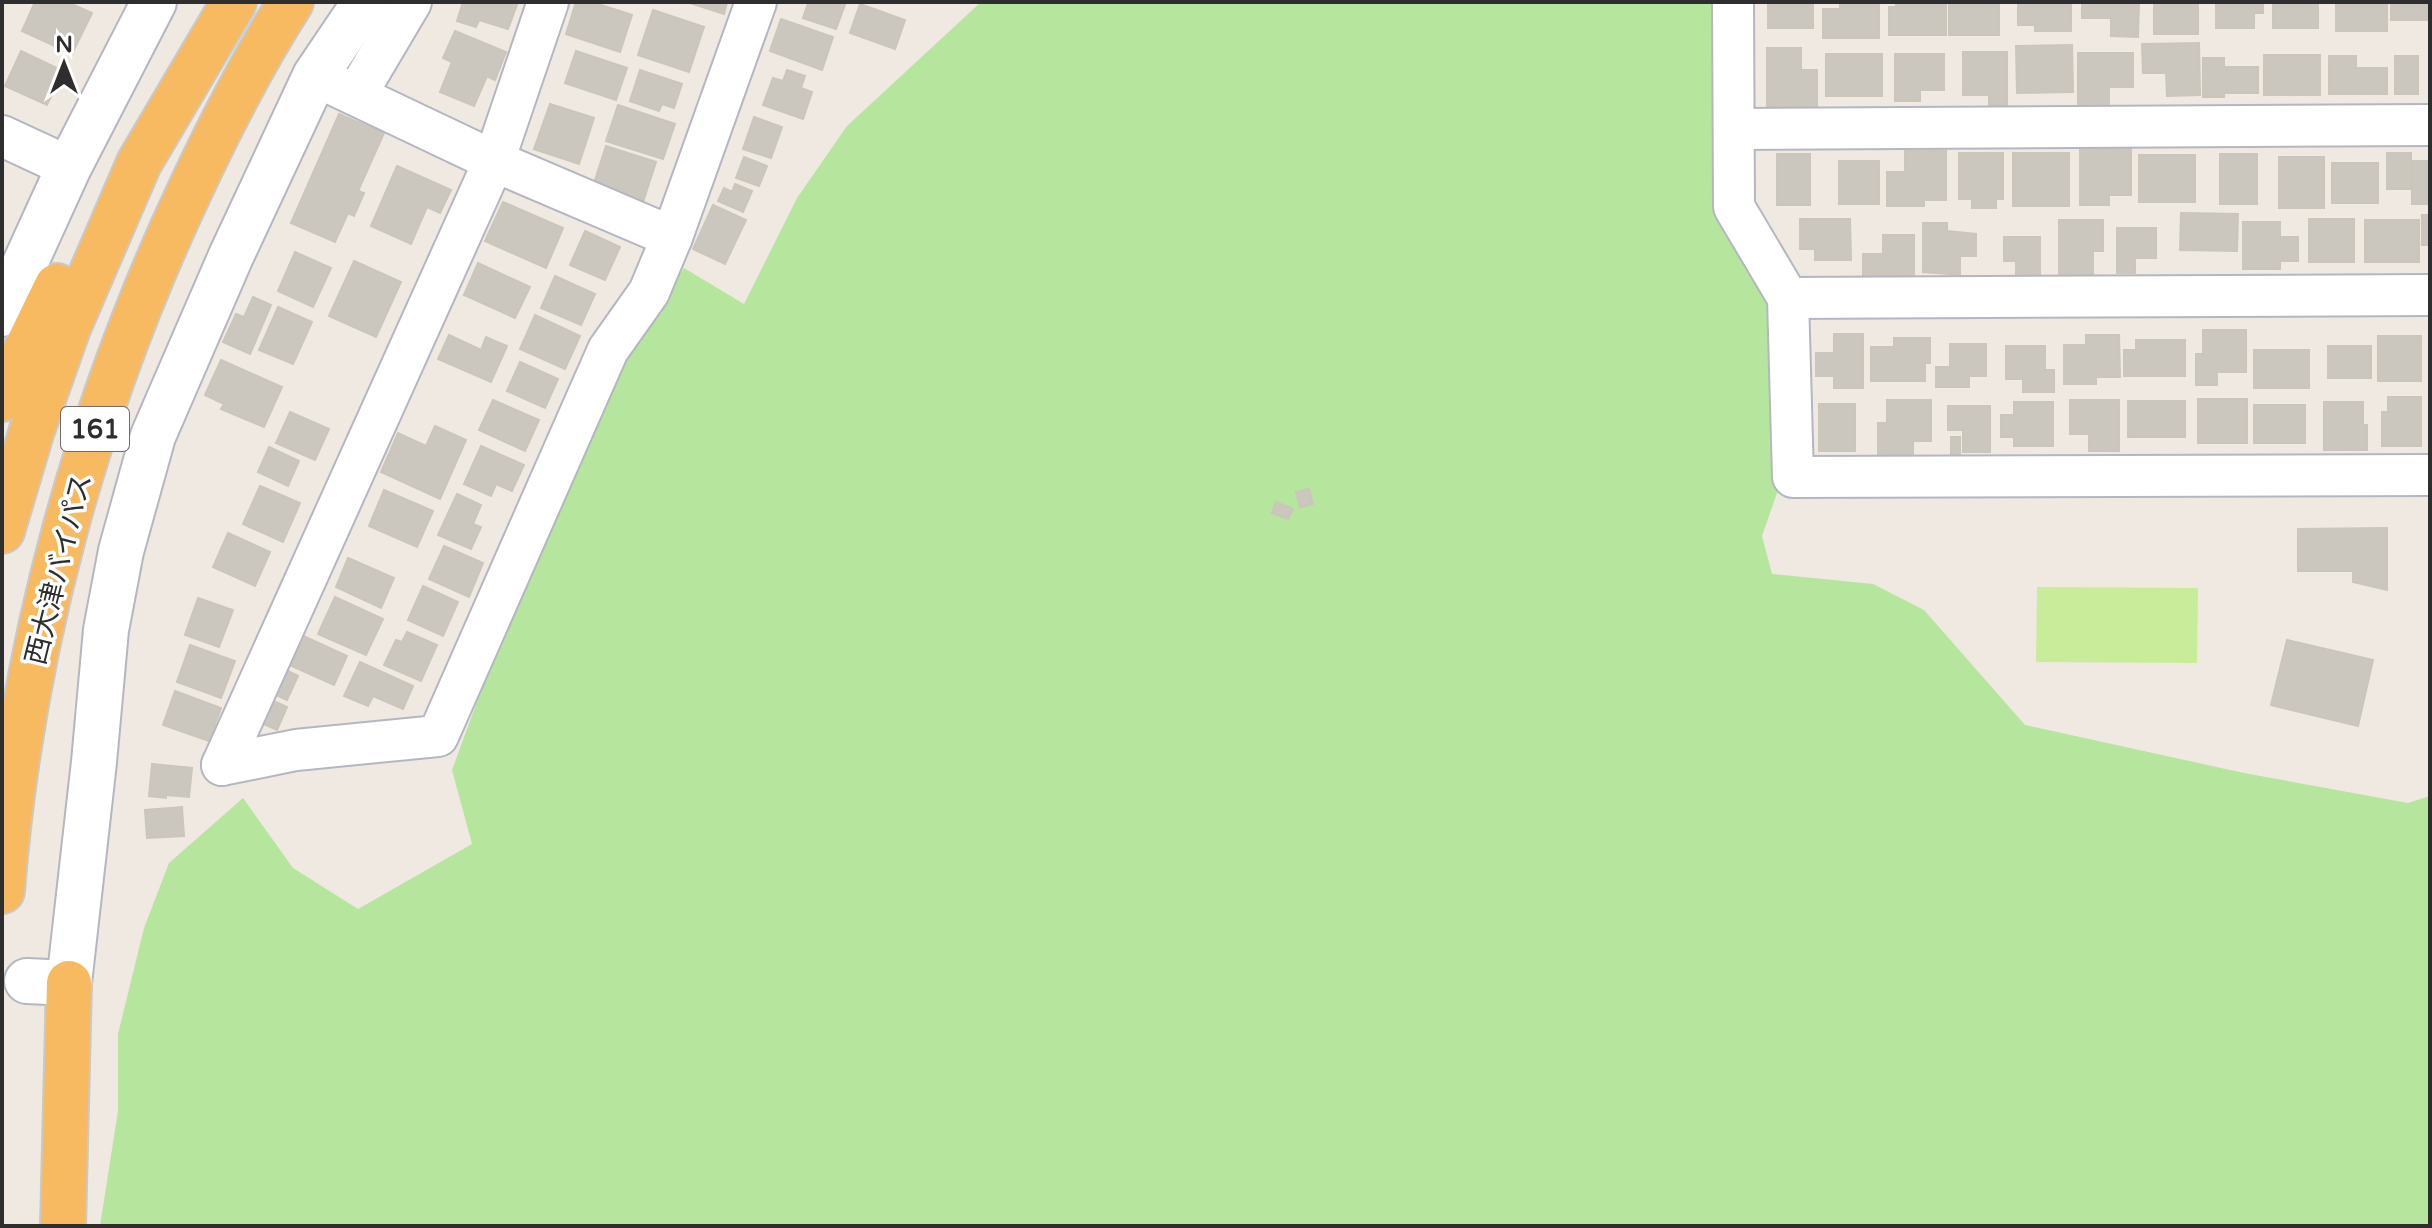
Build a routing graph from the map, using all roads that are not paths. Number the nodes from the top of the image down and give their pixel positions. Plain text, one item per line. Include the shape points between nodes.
1 (154, 2) edge
2 (234, 2) edge
3 (291, 2) edge
4 (365, 2) edge
5 (411, 2) edge
6 (548, 2) edge
7 (756, 2) edge
8 (1733, 2) edge
9 (315, 76) junction
10 (356, 95) junction
11 (2430, 125) edge
12 (1734, 129) junction
13 (2, 136) edge
14 (494, 161) junction
15 (139, 163) junction
16 (69, 167) junction
17 (672, 237) junction
18 (2430, 295) edge
19 (1788, 298) junction
20 (2, 314) edge
21 (2, 399) edge
22 (2430, 475) edge
23 (2, 531) edge
24 (2, 891) edge
25 (48, 982) joint
26 (63, 1226) edge

1 - 16 street
2 - 15 highway, 161
3 - 24 highway, 西大津バイパス / 161 via 187,195 101,408 39,637 21,729
4 - 9 street
5 - 10 street
6 - 14 street
7 - 17 street
8 - 12 street
9 - 10 street
9 - 25 street via 153,436 106,630 94,762
10 - 14 street
11 - 12 street
12 - 19 street via 1734,207
13 - 16 street
14 - 17 street
14 - 17 street via 222,765 296,750 438,736 608,350 649,292
15 - 21 highway via 101,199
15 - 23 highway, 161 via 68,328
16 - 20 street
18 - 19 street
19 - 22 street via 1793,477
25 - 26 highway

